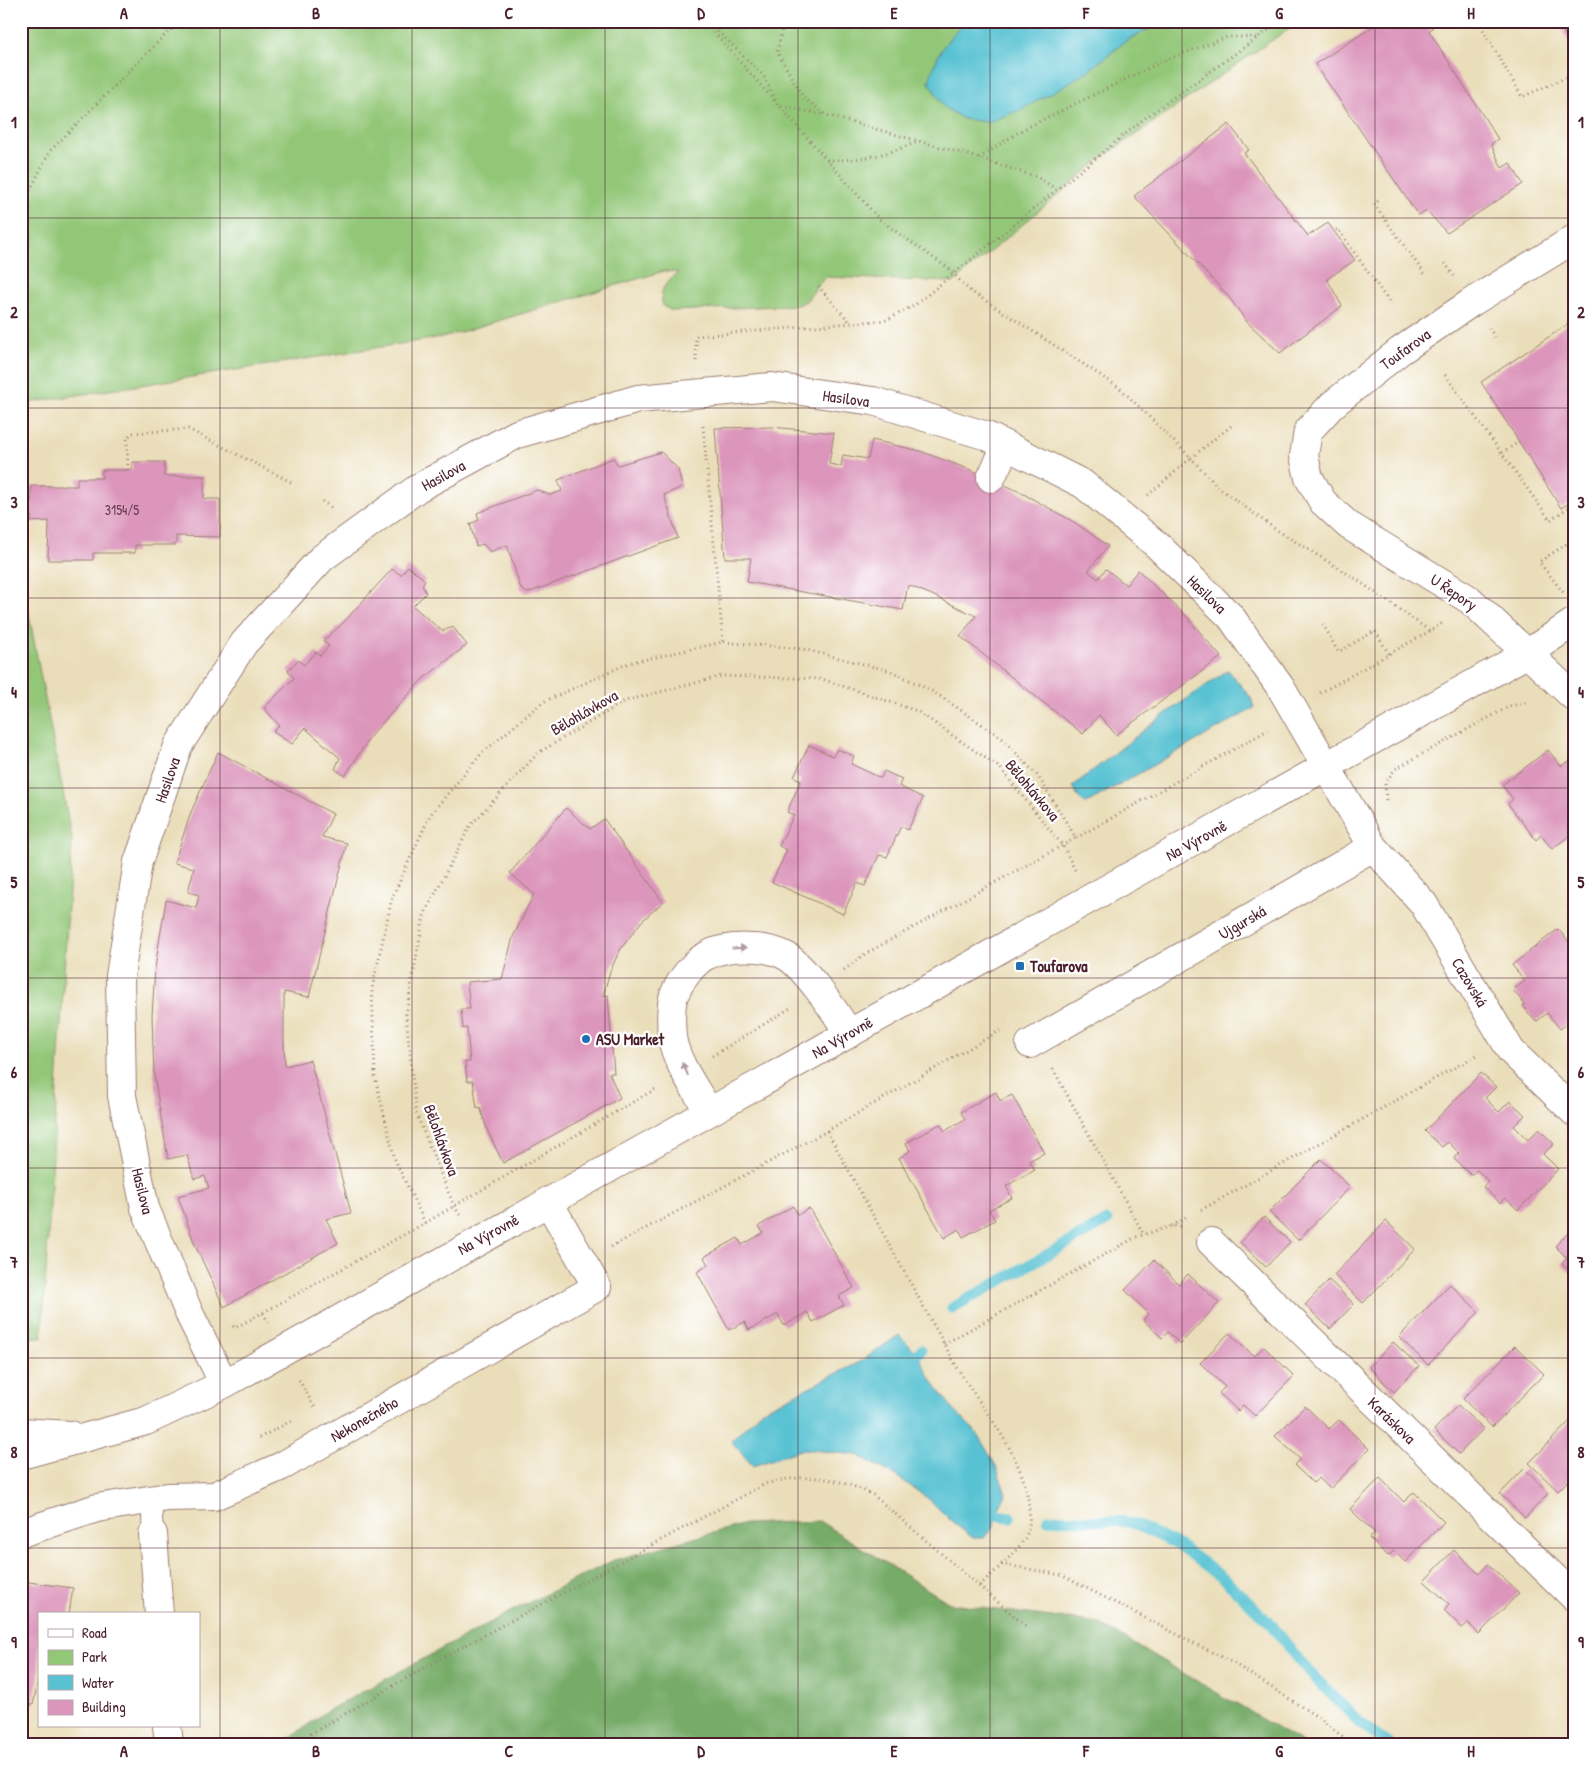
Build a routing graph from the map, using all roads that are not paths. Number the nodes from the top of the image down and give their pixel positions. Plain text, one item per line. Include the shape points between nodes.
1 (1574, 238) edge
2 (1006, 446) junction
3 (991, 478) dead end
4 (1323, 502) joint
5 (1570, 609) edge
6 (1528, 653) junction
7 (1574, 697) edge
8 (1326, 766) junction
9 (1373, 847) junction
10 (848, 1032) junction
11 (1033, 1042) road end
12 (709, 1112) junction
13 (1574, 1112) edge
14 (548, 1201) junction
15 (1211, 1242) road end
16 (224, 1384) junction
17 (21, 1432) edge
18 (102, 1434) junction
19 (21, 1455) edge
20 (151, 1500) junction
21 (21, 1533) edge
22 (153, 1534) joint
23 (1574, 1597) edge
24 (159, 1612) edge
25 (167, 1728) edge
26 (169, 1744) edge

1 - 4 street, Toufarova via 1400,351 1332,405 1308,431 1304,456 1309,478
2 - 3 street
2 - 8 street, Hasilova via 1083,484 1158,546 1231,617 1281,688
2 - 16 street, Hasilova via 987,436 873,401 772,387 638,399 517,434 418,488 322,558 244,643 178,746 138,862 120,976 122,1096 145,1208 189,1313
4 - 6 street, U Řepory via 1348,525 1470,600
5 - 6 street, Na Výrovně
6 - 7 street, U Řepory
6 - 8 street, Na Výrovně
8 - 9 street
8 - 10 street, Na Výrovně
9 - 11 street, Ujgurská
9 - 13 street, Cazovská via 1423,903 1511,1050
10 - 12 street, Na Výrovně
12 -> 10 street via 686,1072 673,1040 671,1024 674,996 688,973 707,955 735,948 757,948 786,956 832,1006
12 - 14 street, Na Výrovně
14 - 16 street, Na Výrovně
14 - 20 street, Nekonečného via 597,1287 282,1466 214,1496
15 - 23 street, Karáskova
16 - 18 street, Na Výrovně via 146,1421
17 - 18 street, Na Výrovně
18 - 19 street, Na Výrovně
20 - 21 street, Nekonečného via 97,1508
20 - 22 lane
22 - 24 street
25 - 26 street

